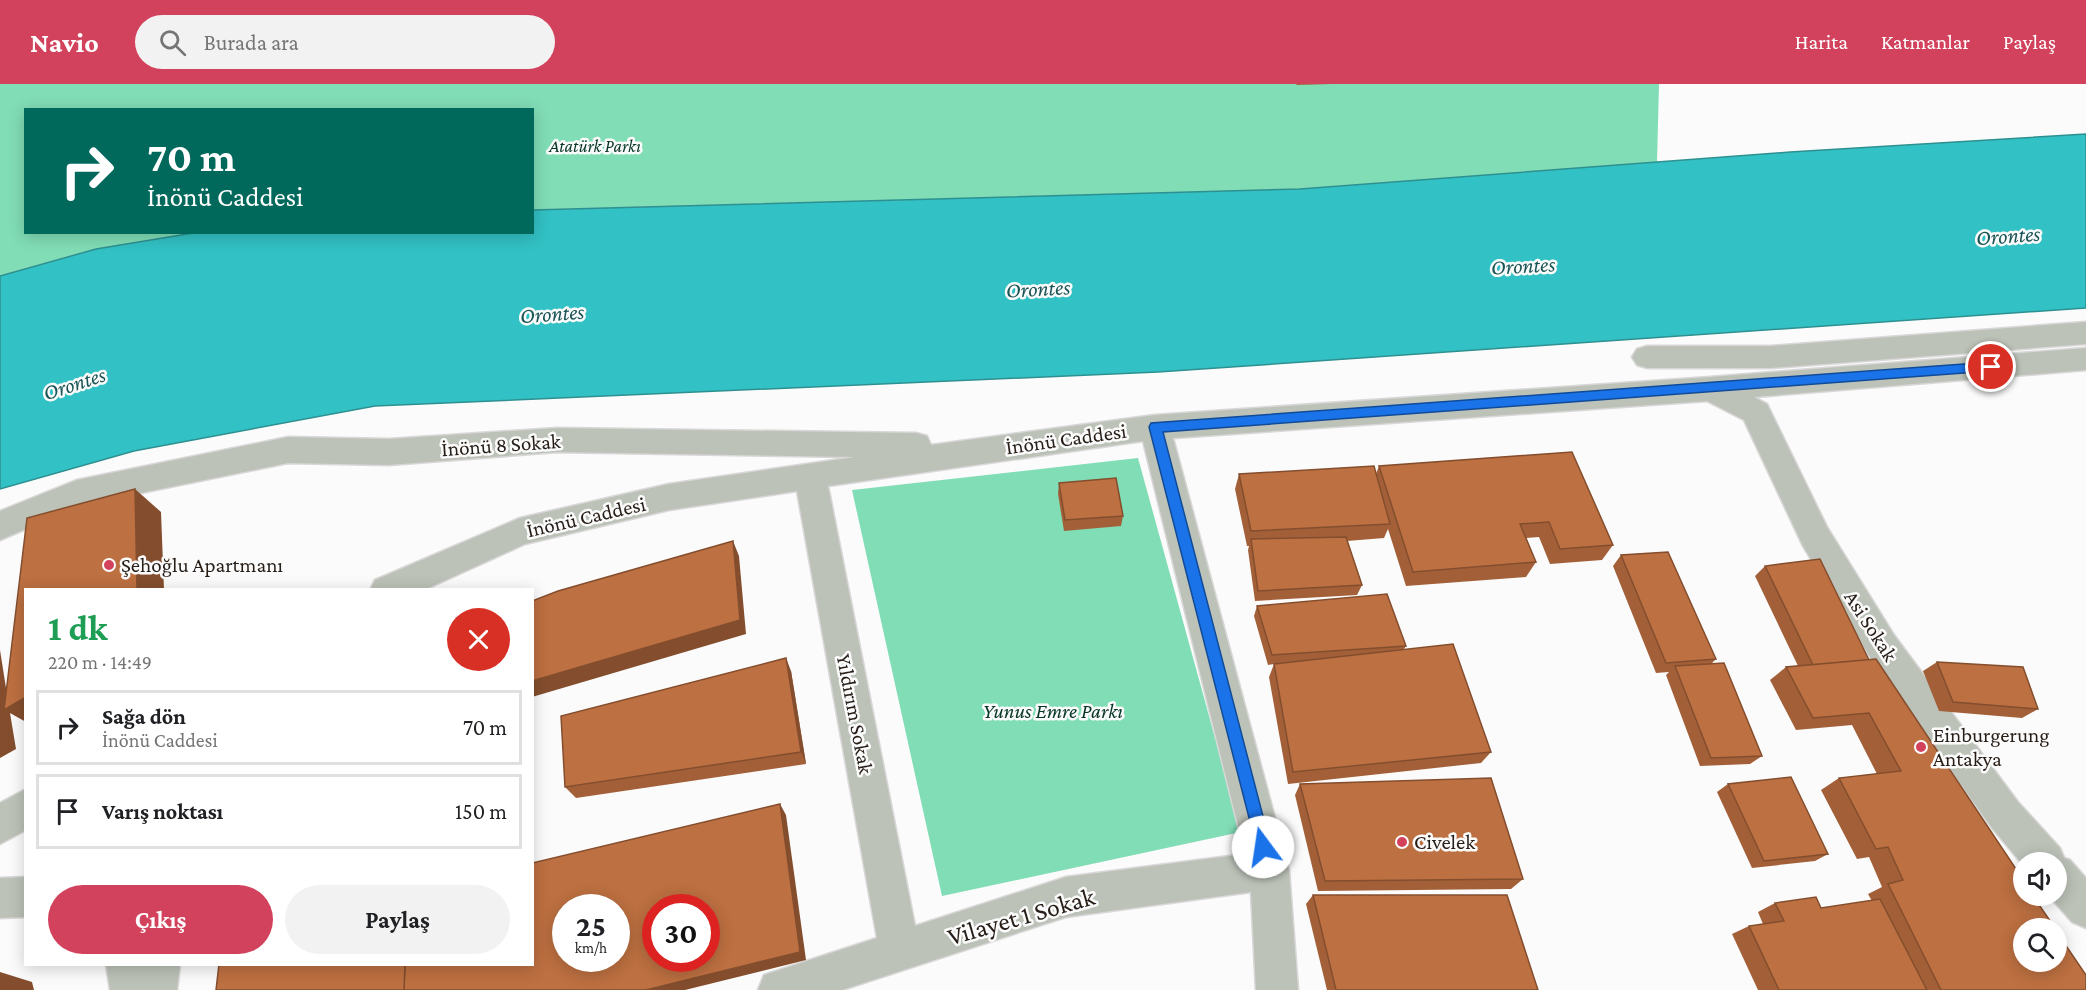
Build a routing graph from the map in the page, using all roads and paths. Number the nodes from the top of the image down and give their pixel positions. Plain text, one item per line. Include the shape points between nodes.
1 (2086, 333) edge
2 (1647, 357) dead end
3 (2086, 359) edge
4 (1710, 388) junction
5 (1155, 427) junction
6 (1013, 446) junction
7 (810, 476) junction
8 (0, 526) edge
9 (392, 588) edge
10 (24, 808) edge
11 (0, 825) edge
12 (2037, 852) edge
13 (1269, 870) junction
14 (2067, 886) edge
15 (24, 897) edge
16 (0, 898) edge
17 (2086, 908) edge
18 (900, 951) junction
19 (126, 966) edge
20 (160, 966) edge
21 (132, 990) edge
22 (156, 990) edge
23 (779, 990) edge
24 (1277, 990) edge

1 - 2 street via 1771,357
3 - 4 street, İnönü Caddesi
4 - 5 street, İnönü Caddesi
4 - 12 street, Asi Sokak via 1756,412 1815,536 1882,646 2005,815
5 - 6 street, İnönü Caddesi
5 - 13 street
6 - 7 street, İnönü Caddesi
6 - 8 street, İnönü 8 Sokak via 556,440 389,452 288,450 77,493
7 - 9 street, İnönü Caddesi via 669,497 520,532
7 - 18 street, Yıldırım Sokak
10 - 11 street
13 - 18 street, Vilayet 1 Sokak via 1066,897
13 - 24 street
14 - 17 street
15 - 16 street
18 - 23 street, Vilayet 1 Sokak
19 - 21 street
20 - 22 street

